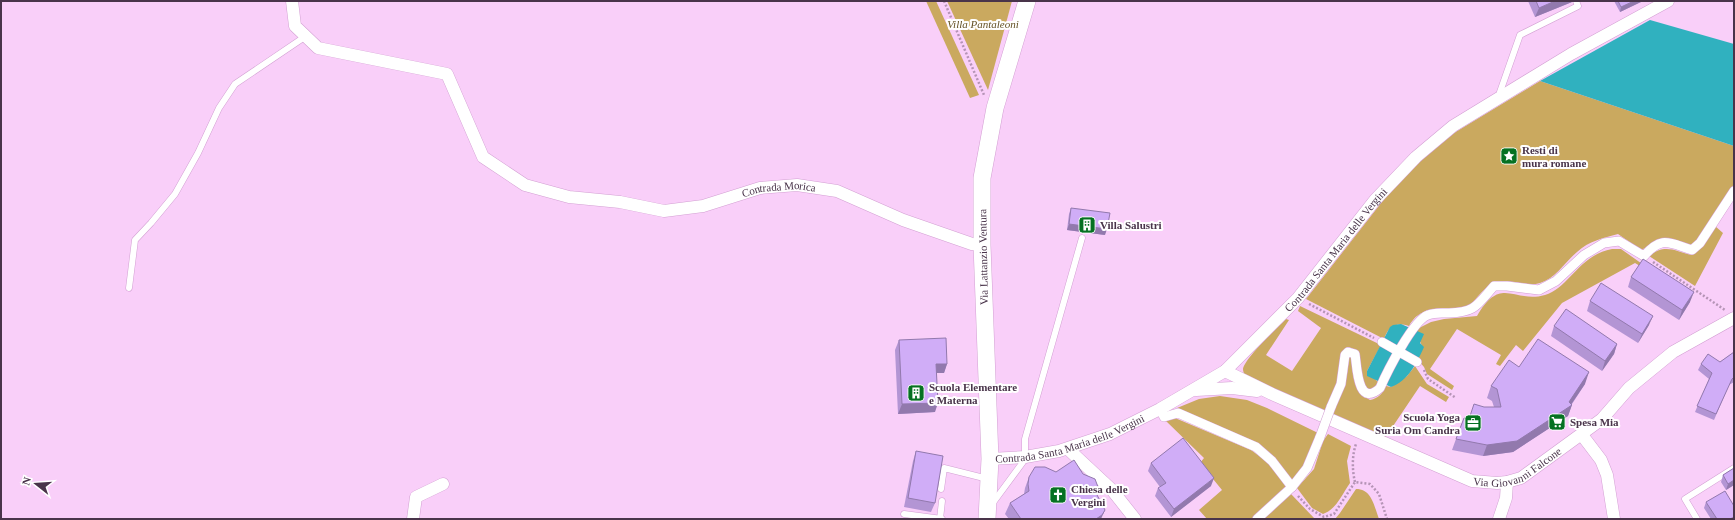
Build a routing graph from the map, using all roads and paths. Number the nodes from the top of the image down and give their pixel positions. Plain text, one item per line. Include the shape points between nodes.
1 (292, 1) edge
2 (944, 1) edge
3 (1027, 1) edge
4 (1576, 1) edge
5 (1668, 1) edge
6 (306, 36) junction
7 (1503, 96) junction
8 (995, 108) junction
9 (1734, 191) edge
10 (1082, 238) dead end
11 (982, 245) junction
12 (1644, 256) junction
13 (128, 288) dead end
14 (1298, 298) junction
15 (1731, 315) edge
16 (1382, 342) joint
17 (1400, 352) junction
18 (1417, 362) joint
19 (1225, 371) junction
20 (1193, 390) junction
21 (1272, 394) junction
22 (1456, 398) dead end
23 (1160, 409) junction
24 (1361, 433) junction
25 (1582, 435) junction
26 (1068, 449) junction
27 (1025, 457) junction
28 (990, 459) junction
29 (1734, 468) edge
30 (990, 479) junction
31 (1355, 482) junction
32 (1507, 482) junction
33 (443, 484) dead end
34 (941, 488) edge
35 (1292, 488) junction
36 (942, 501) dead end
37 (904, 514) dead end
38 (988, 515) edge
39 (413, 519) edge
40 (941, 519) edge
41 (1136, 519) edge
42 (1257, 519) edge
43 (1387, 519) edge
44 (1499, 519) edge
45 (1614, 519) edge
46 (1697, 519) edge

1 - 6 street via 296,26
2 - 8 path via 982,93 989,106
3 - 8 main road, Via Lattanzio Ventura
4 - 7 lane via 1578,6 1520,35 1500,92
5 - 7 street, Contrada Santa Maria delle Vergini via 1571,54
6 - 11 street, Contrada Morica via 318,48 447,74 483,157 525,185 569,197 620,202 664,211 703,206 760,188 797,184 837,191 903,220 972,244
6 - 13 lane via 235,84 219,108 175,194 134,240
7 - 14 street, Contrada Santa Maria delle Vergini via 1453,126 1416,157 1375,200
8 - 11 main road, Via Lattanzio Ventura via 982,178
9 - 12 street via 1700,243 1692,250 1661,242
10 - 27 lane via 1025,439
11 - 28 main road, Via Lattanzio Ventura
12 - 15 path
12 - 17 street via 1619,241 1604,243 1584,255 1556,282 1539,290 1494,286 1476,306 1466,312 1428,314 1412,328
14 - 16 path
14 - 19 street, Contrada Santa Maria delle Vergini
15 - 25 street, Via Giovanni Falcone via 1673,352 1630,388 1602,419
16 - 17 street
17 - 18 street
17 - 35 street, bridge via 1380,388 1372,393 1362,390 1358,380 1355,354 1348,352 1345,355 1341,384 1320,437 1307,468
18 - 22 path via 1422,366 1428,379
19 - 20 street, Contrada Santa Maria delle Vergini
19 - 21 street, Via Giovanni Falcone
20 - 21 street, Via Giovanni Falcone via 1232,388
20 - 23 street, Contrada Santa Maria delle Vergini
21 - 24 street, Via Giovanni Falcone
23 - 26 street, Contrada Santa Maria delle Vergini via 1110,434
23 - 35 street via 1164,417 1178,413 1256,447 1272,461
24 - 31 path via 1355,449
24 - 32 street, Via Giovanni Falcone via 1472,481
25 - 32 street, Via Giovanni Falcone via 1521,478
25 - 45 street via 1601,460 1607,475
26 - 27 street, Contrada Santa Maria delle Vergini
26 - 41 street via 1112,490
27 - 28 street, Contrada Santa Maria delle Vergini
27 - 38 lane
28 - 30 main road, Via Lattanzio Ventura
29 - 46 lane via 1685,499
30 - 34 lane via 944,468
30 - 38 main road, Via Lattanzio Ventura
31 - 35 path via 1334,514 1324,517 1310,509
31 - 43 path via 1370,484 1378,494
32 - 44 street via 1506,498
33 - 39 street via 416,497
35 - 42 street
36 - 40 lane
37 - 40 lane

